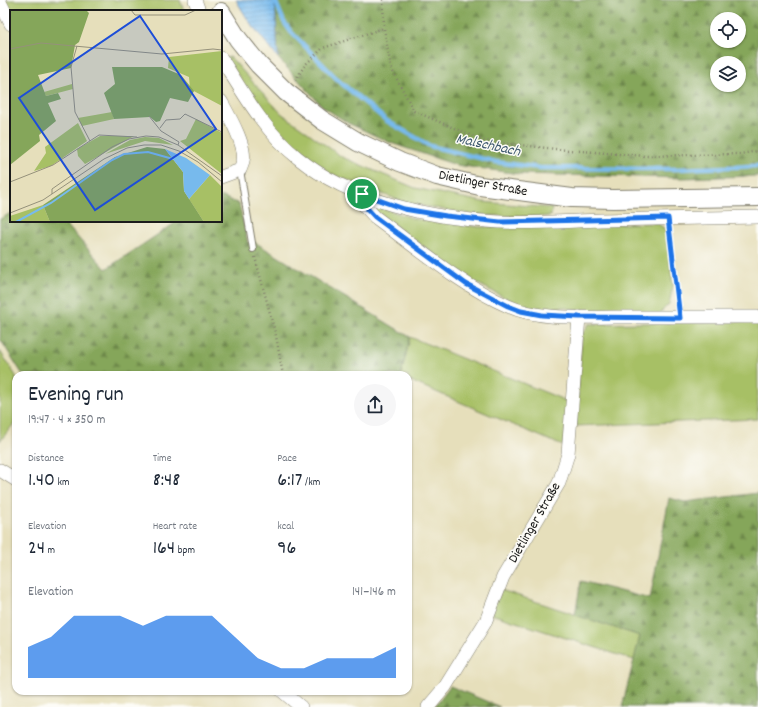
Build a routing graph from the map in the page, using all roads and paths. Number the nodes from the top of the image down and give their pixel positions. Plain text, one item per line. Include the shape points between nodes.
1 (195, 0) edge
2 (214, 0) edge
3 (383, 0) edge
4 (0, 2) edge
5 (199, 10) edge
6 (220, 10) edge
7 (222, 14) edge
8 (10, 22) edge
9 (384, 28) junction
10 (222, 60) edge
11 (306, 64) dead end
12 (222, 103) edge
13 (758, 151) edge
14 (240, 170) junction
15 (222, 177) edge
16 (362, 194) junction
17 (758, 197) edge
18 (758, 217) edge
19 (668, 218) junction
20 (253, 249) joint
21 (579, 317) junction
22 (758, 317) edge
23 (680, 318) junction
24 (282, 371) edge
25 (0, 470) edge
26 (12, 478) edge
27 (287, 695) edge
28 (301, 707) edge
29 (428, 707) edge

1 - 5 street
2 - 6 main road, Dietlinger Straße
3 - 9 path
4 - 8 street
7 - 17 main road, Dietlinger Straße via 238,39 260,65 286,92 322,120 358,142 437,176 480,186 572,198
9 - 11 path via 322,48
9 - 13 path via 390,68 414,111 484,141 645,156 740,154
10 - 16 street, Dietlinger Straße via 269,130 286,148 320,174
12 - 14 street via 244,153
14 - 15 street
14 - 20 lane
16 - 19 street, Dietlinger Straße via 404,209 500,222
16 - 21 street via 362,203 375,217 466,284 521,311
18 - 19 street, Dietlinger Straße
19 - 23 path
20 - 24 path via 276,336
21 - 23 street
21 - 29 street, Dietlinger Straße via 568,454 559,483 503,577 486,621 445,687
22 - 23 street
25 - 26 street
27 - 28 street

